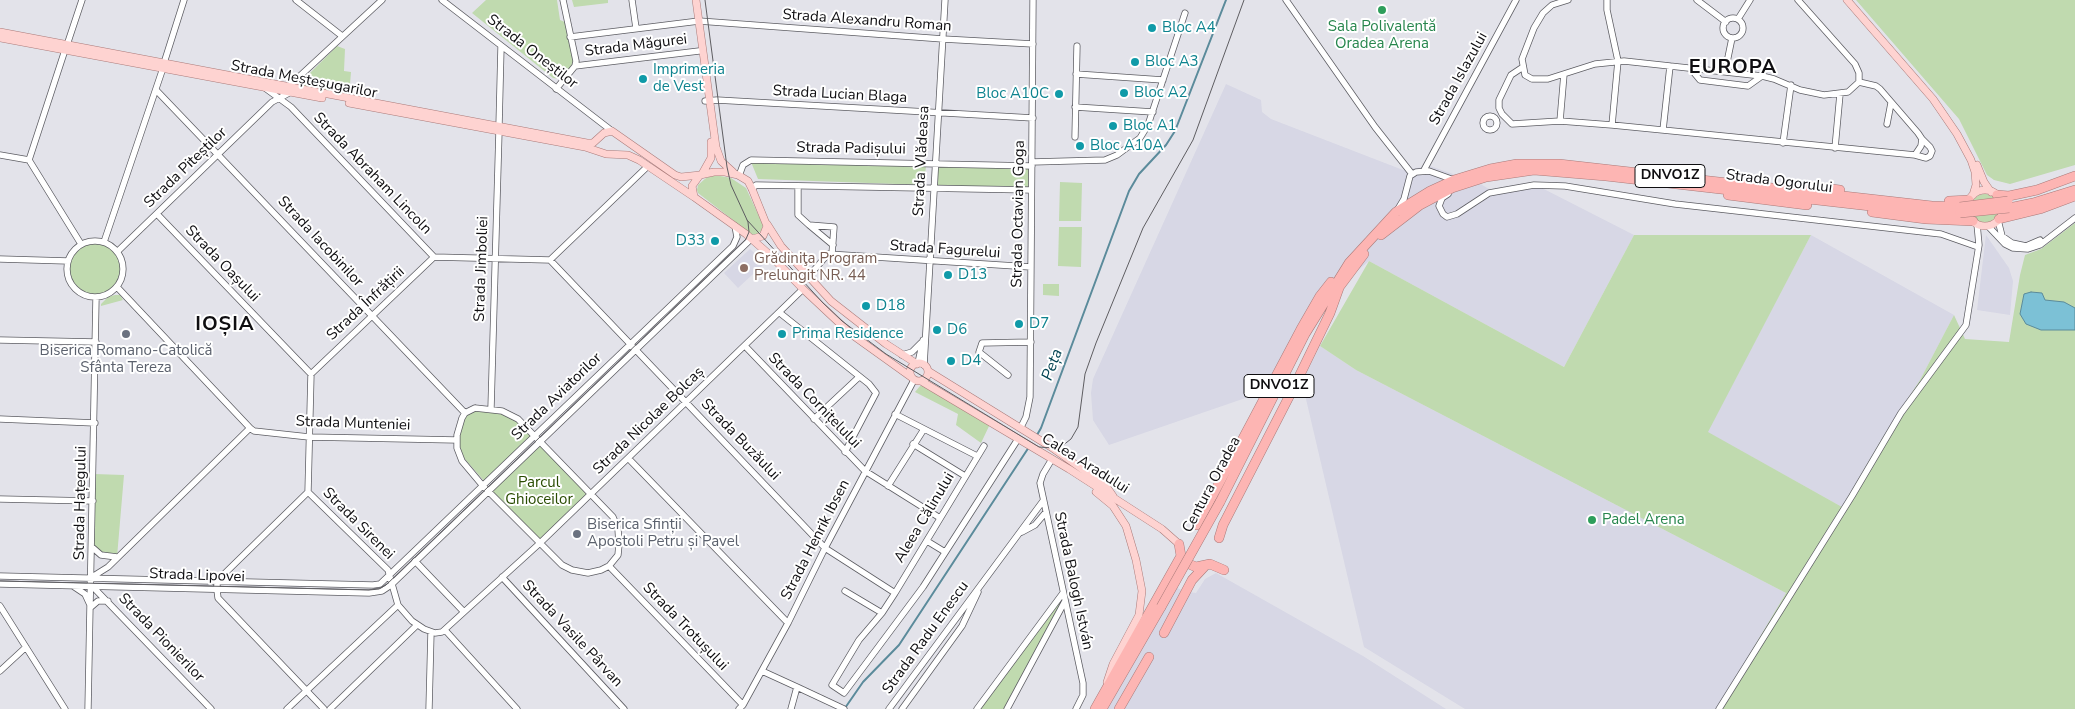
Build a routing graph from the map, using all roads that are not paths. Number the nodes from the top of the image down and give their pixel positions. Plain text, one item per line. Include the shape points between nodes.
1 (82, 0) edge
2 (184, 0) edge
3 (296, 0) edge
4 (382, 0) edge
5 (442, 0) edge
6 (563, 0) edge
7 (632, 0) edge
8 (694, 0) edge
9 (945, 0) edge
10 (1033, 0) edge
11 (1286, 0) edge
12 (1516, 0) edge
13 (1568, 0) edge
14 (1607, 0) edge
15 (1697, 0) edge
16 (1750, 0) edge
17 (1798, 0) edge
18 (1847, 0) edge
19 (1185, 12) dead end
20 (1738, 19) junction
21 (697, 21) junction
22 (1726, 22) junction
23 (636, 28) junction
24 (0, 32) edge
25 (342, 36) junction
26 (570, 37) junction
27 (0, 38) edge
28 (1732, 38) junction
29 (943, 39) junction
30 (1033, 44) junction
31 (1077, 46) dead end
32 (501, 47) junction
33 (66, 48) junction
34 (700, 51) junction
35 (1618, 61) junction
36 (163, 65) junction
37 (575, 66) junction
38 (1523, 66) junction
39 (1670, 66) junction
40 (1691, 69) junction
41 (1725, 72) junction
42 (1076, 74) junction
43 (1564, 74) junction
44 (1762, 76) junction
45 (1163, 80) junction
46 (1859, 82) junction
47 (1791, 85) junction
48 (264, 87) junction
49 (290, 89) junction
50 (556, 89) junction
51 (156, 90) junction
52 (272, 93) junction
53 (1840, 94) junction
54 (280, 98) junction
55 (1933, 99) junction
56 (707, 100) junction
57 (272, 102) junction
58 (1891, 103) junction
59 (291, 107) junction
60 (1075, 107) junction
61 (1153, 112) junction
62 (937, 113) junction
63 (1502, 114) junction
64 (1033, 118) junction
65 (1496, 119) dead end
66 (1560, 121) junction
67 (1887, 124) dead end
68 (1612, 125) junction
69 (499, 128) junction
70 (1663, 130) junction
71 (605, 132) junction
72 (1075, 137) dead end
73 (621, 138) junction
74 (1922, 139) junction
75 (1783, 143) junction
76 (1834, 148) junction
77 (218, 153) junction
78 (603, 153) junction
79 (614, 154) junction
80 (0, 155) edge
81 (1915, 155) junction
82 (29, 160) junction
83 (934, 162) junction
84 (1032, 164) junction
85 (648, 166) junction
86 (1424, 170) junction
87 (1412, 174) junction
88 (701, 175) junction
89 (739, 176) junction
90 (2075, 176) edge
91 (1665, 179) junction
92 (1454, 180) junction
93 (1468, 182) junction
94 (2075, 182) edge
95 (798, 186) junction
96 (933, 188) junction
97 (752, 189) junction
98 (1031, 190) junction
99 (2075, 190) edge
100 (1994, 194) junction
101 (694, 196) junction
102 (2075, 196) edge
103 (1971, 198) junction
104 (2009, 205) junction
105 (1396, 212) junction
106 (157, 214) junction
107 (2075, 218) edge
108 (1998, 220) junction
109 (1975, 223) junction
110 (767, 224) junction
111 (2067, 224) junction
112 (809, 225) junction
113 (735, 226) junction
114 (1986, 226) junction
115 (752, 239) junction
116 (104, 242) junction
117 (81, 244) junction
118 (833, 245) junction
119 (1979, 246) junction
120 (118, 251) junction
121 (832, 254) junction
122 (434, 258) junction
123 (495, 258) junction
124 (0, 259) edge
125 (550, 260) junction
126 (68, 261) junction
127 (929, 261) junction
128 (1031, 267) junction
129 (1343, 272) junction
130 (808, 277) junction
131 (117, 287) junction
132 (1339, 288) junction
133 (803, 289) junction
134 (96, 298) junction
135 (780, 313) junction
136 (372, 315) junction
137 (926, 323) junction
138 (0, 340) edge
139 (96, 342) junction
140 (922, 342) junction
141 (1031, 342) junction
142 (630, 343) junction
143 (745, 346) junction
144 (636, 349) junction
145 (901, 355) junction
146 (922, 366) junction
147 (311, 374) junction
148 (1008, 375) dead end
149 (859, 377) junction
150 (915, 379) junction
151 (686, 402) junction
152 (491, 408) junction
153 (466, 413) junction
154 (895, 414) junction
155 (0, 420) edge
156 (814, 420) junction
157 (95, 422) junction
158 (250, 428) junction
159 (924, 429) junction
160 (1024, 430) junction
161 (536, 435) junction
162 (309, 437) junction
163 (456, 440) junction
164 (1020, 440) junction
165 (542, 441) junction
166 (913, 444) junction
167 (984, 446) dead end
168 (845, 452) junction
169 (977, 456) junction
170 (628, 458) junction
171 (1052, 459) junction
172 (865, 472) junction
173 (965, 476) junction
174 (1080, 476) junction
175 (483, 486) junction
176 (888, 486) junction
177 (488, 491) junction
178 (308, 492) junction
179 (591, 494) junction
180 (0, 499) edge
181 (1116, 500) junction
182 (93, 501) junction
183 (1043, 501) junction
184 (1221, 503) junction
185 (1046, 512) junction
186 (940, 518) junction
187 (1197, 525) dead end
188 (1020, 533) junction
189 (1219, 538) dead end
190 (927, 541) junction
191 (540, 543) junction
192 (1179, 544) joint
193 (93, 548) junction
194 (825, 548) junction
195 (945, 552) junction
196 (1182, 556) junction
197 (117, 557) junction
198 (415, 561) junction
199 (609, 566) junction
200 (1205, 566) junction
201 (108, 567) junction
202 (1224, 570) dead end
203 (0, 576) edge
204 (389, 576) junction
205 (92, 577) junction
206 (502, 577) junction
207 (119, 578) junction
208 (983, 581) junction
209 (217, 582) junction
210 (0, 584) edge
211 (72, 585) junction
212 (391, 585) junction
213 (92, 586) junction
214 (110, 586) junction
215 (217, 590) junction
216 (845, 591) dead end
217 (896, 593) junction
218 (1063, 593) junction
219 (108, 601) junction
220 (1065, 601) junction
221 (398, 605) junction
222 (0, 606) edge
223 (91, 607) junction
224 (1163, 608) junction
225 (464, 612) junction
226 (882, 613) junction
227 (788, 623) junction
228 (417, 626) junction
229 (445, 630) junction
230 (431, 632) junction
231 (1164, 633) dead end
232 (26, 647) junction
233 (1149, 658) dead end
234 (0, 671) edge
235 (762, 672) junction
236 (797, 687) junction
237 (306, 690) junction
238 (1105, 691) junction
239 (741, 707) edge
240 (65, 709) edge
241 (88, 709) edge
242 (211, 709) edge
243 (287, 709) edge
244 (324, 709) edge
245 (330, 709) edge
246 (429, 709) edge
247 (517, 709) edge
248 (624, 709) edge
249 (791, 709) edge
250 (844, 709) edge
251 (889, 709) edge
252 (902, 709) edge
253 (977, 709) edge
254 (1008, 709) edge
255 (1076, 709) edge
256 (1095, 709) edge
257 (1102, 709) edge
258 (1109, 709) edge
259 (1119, 709) edge
260 (1719, 709) edge

1 - 33 street
2 - 36 street
3 - 25 street
4 - 25 street, Strada Piteștilor
5 - 32 street, Strada Oneștilor
6 - 26 street
7 - 23 street
8 - 21 main road, Calea Aradului
9 - 29 street, Strada Vlădeasa
10 - 30 street, Strada Octavian Goga
11 - 87 street
12 - 86 street, Strada Islazului
13 - 38 street via 1552,6 1543,14 1522,59
14 - 35 street
15 - 22 street
16 - 20 street
17 - 46 street via 1855,64
18 - 55 main road
19 - 45 street, Strada Padișului
20 - 22 street via 1731,18
20 - 28 street via 1743,30
21 - 23 street, Strada Alexandru Roman
21 - 29 street, Strada Alexandru Roman
21 - 34 main road, Calea Aradului
21 - 56 main road, Calea Aradului
22 - 28 street via 1723,30
23 - 26 street, Strada Alexandru Roman
24 - 33 main road, Strada Meșteșugarilor
25 - 49 street, Strada Piteștilor
26 - 37 street
27 - 33 main road, Strada Meșteșugarilor
28 - 41 street
29 - 30 street, Strada Alexandru Roman
29 - 62 street, Strada Vlădeasa
30 - 64 street, Strada Octavian Goga
31 - 42 street
32 - 50 street, Strada Oneștilor
32 - 69 street, Strada Jimboliei
33 - 36 main road, Strada Meșteșugarilor
33 - 82 street
34 - 37 street, Strada Măgurei
34 - 56 main road, Calea Aradului
35 - 39 street
35 - 43 street
35 - 68 street
36 - 48 main road, Strada Meșteșugarilor
36 - 49 main road, Strada Meșteșugarilor
36 - 51 street
37 - 50 street
38 - 43 street via 1525,75 1532,79
38 - 63 street via 1511,75 1499,100
39 - 40 street
39 - 70 street
40 - 41 street
40 - 44 street via 1700,80 1748,86
41 - 44 street
42 - 45 street
42 - 60 street
43 - 66 street
44 - 47 street
45 - 61 street, Strada Padișului
46 - 53 street via 1848,92
46 - 58 street via 1876,86
47 - 53 street via 1813,93
47 - 75 street
48 - 49 main road, Strada Meșteșugarilor
48 - 52 street, Strada Abraham Lincoln
49 - 54 street, Strada Piteștilor
49 - 59 street via 288,101
49 - 69 main road, Strada Meșteșugarilor
50 - 71 street, Strada Oneștilor
51 - 77 street, Strada Iacobinilor
51 - 116 street
52 - 54 street, Strada Abraham Lincoln
52 - 57 street
53 - 76 street
54 - 57 street, Strada Piteștilor
54 - 59 street, Strada Abraham Lincoln
55 - 100 main road via 1960,132 1984,182
55 - 103 main road via 1959,136 1971,160 1976,181
56 - 62 street, Strada Lucian Blaga
56 - 88 main road, Calea Aradului via 712,152
56 - 89 main road, Calea Aradului via 718,156
57 - 77 street, Strada Piteștilor
58 - 67 street
58 - 74 street
59 - 122 street, Strada Abraham Lincoln
60 - 61 street
60 - 72 street
61 - 84 street, Strada Padișului via 1143,134 1113,158
62 - 64 street, Strada Lucian Blaga
62 - 83 street, Strada Vlădeasa
63 - 65 street
63 - 66 street via 1512,124 1519,125
64 - 84 street, Strada Octavian Goga
66 - 68 street
68 - 70 street
69 - 71 main road, Strada Meșteșugarilor via 587,143 593,143
69 - 78 main road, Strada Meșteșugarilor
69 - 123 street, Strada Jimboliei
70 - 75 street
71 - 73 main road
71 - 78 main road via 598,146
73 - 79 main road via 620,149
73 - 88 main road via 676,176
74 - 81 street
74 - 81 street via 1932,151 1930,156
75 - 76 street
76 - 81 street
77 - 106 street, Strada Piteștilor
77 - 136 street, Strada Iacobinilor
78 - 79 main road
79 - 85 main road via 632,156
80 - 82 street
82 - 117 street
83 - 84 street, Strada Padișului
83 - 89 street, Strada Padișului via 751,160 743,165
83 - 96 street, Strada Vlădeasa
84 - 98 street, Strada Octavian Goga
85 - 101 main road
85 - 125 street
86 - 87 street
86 - 92 street
87 - 105 street
88 - 89 main road via 719,172
88 - 101 main road, Calea Aradului via 692,186
89 - 97 main road, Calea Aradului
90 - 100 highway via 2037,190 2009,196
91 - 92 highway, Strada Ogorului / DNVO1Z via 1580,166 1534,164 1490,169
91 - 93 highway, Strada Ogorului / DNVO1Z via 1534,170
91 - 103 highway via 1680,174 1822,187 1926,201
91 - 104 highway, Strada Ogorului / DNVO1Z, bridge via 1914,211
91 - 109 highway via 1689,190
92 - 105 highway, Strada Ogorului / DNVO1Z
93 - 119 street via 1440,202 1442,214 1452,217 1489,192 1534,185 1565,186 1674,204 1941,234
93 - 132 highway, Strada Ogorului / DNVO1Z via 1433,198 1398,221 1376,240
94 - 104 highway, Strada Ogorului / DNVO1Z
95 - 96 street
95 - 97 street via 756,185
95 - 112 street via 797,213
96 - 98 street
96 - 127 street, Strada Vlădeasa
97 - 110 main road, Calea Aradului
98 - 128 street, Strada Octavian Goga
99 - 104 highway, Strada Ogorului / DNVO1Z via 2033,203
100 - 103 main road via 1982,191
100 - 108 main road via 2002,207
101 - 113 main road, Calea Aradului
102 - 108 highway
103 - 109 main road via 1968,214
105 - 129 highway, Strada Ogorului / DNVO1Z
106 - 120 street, Strada Piteștilor
106 - 147 street, Strada Oașului
107 - 111 street
108 - 111 street via 2002,236 2020,245 2034,243
108 - 114 main road
109 - 114 main road
109 - 119 street
110 - 115 main road via 763,236
110 - 130 main road, Calea Aradului
111 - 114 street via 2040,245 2025,249 2005,244
112 - 118 street
112 - 118 street via 834,227
113 - 115 main road, Calea Aradului
113 - 142 street, Strada Aviatorilor via 737,237 733,246
114 - 119 street
115 - 133 main road, Calea Aradului
115 - 144 street, Strada Aviatorilor
116 - 117 street via 96,240
116 - 120 street
117 - 126 street
118 - 121 street
119 - 260 street via 1967,321 1960,334 1901,413
120 - 131 street via 123,273
121 - 127 street, Strada Fagurelui
121 - 130 street via 827,255
122 - 123 street
122 - 136 street, Strada Înfrățirii
123 - 125 street
123 - 152 street, Strada Jimboliei
124 - 126 street
125 - 142 street, Strada Buzăului
126 - 134 street via 68,277 72,286 88,297
127 - 128 street, Strada Fagurelui
127 - 137 street, Strada Vlădeasa
128 - 141 street, Strada Octavian Goga
129 - 184 highway, Centura Oradea / DNVO1Z via 1305,334
129 - 187 highway via 1326,287 1301,329
130 - 145 main road, Calea Aradului via 853,320
131 - 134 street
131 - 158 street
132 - 184 highway, Centura Oradea / DNVO1Z via 1301,352
132 - 189 highway via 1330,313
133 - 135 street, Strada Nicolae Bolcaș
133 - 150 main road, Calea Aradului via 861,342
134 - 139 street, Strada Hațegului
135 - 143 street, Strada Nicolae Bolcaș
135 - 149 street
136 - 147 street, Strada Înfrățirii
136 - 153 street, Strada Iacobinilor
137 - 140 street, Strada Vlădeasa
137 - 146 street, Strada Vlădeasa
138 - 139 street
139 - 157 street, Strada Hațegului
140 - 145 street via 912,352
140 - 146 street, Strada Vlădeasa
141 - 148 street via 982,343 979,352
141 - 160 street, Strada Octavian Goga via 1030,397
142 - 144 street, Strada Buzăului
142 - 161 street, Strada Aviatorilor
143 - 151 street, Strada Nicolae Bolcaș
143 - 156 street, Strada Cornițelului
144 - 151 street, Strada Buzăului
144 - 165 street, Strada Aviatorilor
145 - 146 main road, Calea Aradului
146 - 150 main road via 926,376
146 - 150 main road via 911,368
146 - 160 main road, Calea Aradului
147 - 162 street
149 - 156 street
149 - 168 street via 876,393
150 - 154 street, Strada Henrik Ibsen
150 - 164 main road, Calea Aradului
151 - 170 street, Strada Nicolae Bolcaș
151 - 194 street, Strada Buzăului
152 - 153 street via 475,408
152 - 161 street via 513,416
153 - 163 street
154 - 159 street
154 - 172 street, Strada Henrik Ibsen
155 - 157 street
156 - 168 street, Strada Cornițelului
157 - 182 street, Strada Hațegului
158 - 162 street, Strada Munteniei
158 - 197 street
159 - 166 street
159 - 169 street
160 - 181 main road, Calea Aradului via 1106,486
161 - 165 street
161 - 175 street, Strada Aviatorilor
162 - 163 street, Strada Munteniei
162 - 178 street
163 - 175 street via 462,461
164 - 171 main road, Calea Aradului
164 - 195 street
165 - 177 street, Strada Aviatorilor
165 - 179 street
166 - 173 street
166 - 176 street
167 - 169 street, Aleea Călinului
168 - 172 street, Strada Cornițelului
169 - 173 street, Aleea Călinului
170 - 179 street, Strada Nicolae Bolcaș
170 - 227 street
171 - 174 main road, Calea Aradului
171 - 183 street, Strada Balogh István via 1041,478
172 - 176 street, Strada Cornițelului
172 - 194 street, Strada Henrik Ibsen
173 - 186 street, Aleea Călinului
174 - 181 main road, Calea Aradului
174 - 238 main road via 1113,506 1123,521 1141,581 1139,615 1113,664
175 - 177 street
175 - 204 street, Strada Aviatorilor
176 - 186 street, Strada Cornițelului
177 - 191 street
177 - 198 street, Strada Aviatorilor
178 - 204 street, Strada Sirenei via 388,570
178 - 209 street
179 - 191 street, Strada Nicolae Bolcaș
179 - 199 street via 613,517 618,529 618,555
180 - 182 street
181 - 192 main road, Calea Aradului via 1162,529
182 - 193 street, Strada Hațegului
183 - 185 street, Strada Balogh István
183 - 188 street, Strada Radu Enescu
184 - 224 highway, Centura Oradea / DNVO1Z, bridge
185 - 188 street via 1035,525
185 - 218 street, Strada Balogh István
186 - 190 street, Aleea Călinului
188 - 208 street, Strada Radu Enescu
190 - 195 street
190 - 217 street, Aleea Călinului
191 - 199 street via 562,565 572,570 595,572
191 - 206 street, Strada Nicolae Bolcaș
192 - 196 highway, Calea Aradului
193 - 197 street via 101,555
193 - 205 street, Strada Hațegului
194 - 217 street
194 - 227 street, Strada Henrik Ibsen
195 - 226 street, Aleea Călinului via 892,631 844,693 832,685 859,640
196 - 200 highway via 1192,565
196 - 238 highway
197 - 201 street
198 - 212 street, Strada Aviatorilor
198 - 225 street
199 - 239 street, Strada Trotușului
200 - 202 highway via 1210,564
200 - 231 highway via 1192,580
201 - 205 street
201 - 207 street via 109,572
203 - 205 street, Strada Lipovei
204 - 209 street, Strada Lipovei via 380,584 373,585
204 - 212 street
205 - 207 street, Strada Lipovei
205 - 213 street, Strada Hațegului
206 - 225 street, Strada Nicolae Bolcaș
206 - 248 street, Strada Vasile Pârvan
207 - 209 street, Strada Lipovei
208 - 251 street, Strada Radu Enescu
208 - 252 street, Strada Radu Enescu via 962,626
209 - 215 street
210 - 211 street, Strada Lipovei
211 - 213 street, Strada Lipovei
211 - 223 street via 85,594
212 - 215 street, Strada Lipovei via 382,591 369,593
212 - 221 street
213 - 214 street, Strada Lipovei
213 - 219 street, Strada Pionierilor
213 - 223 street, Strada Hațegului
214 - 215 street, Strada Lipovei
214 - 219 street
215 - 237 street via 218,598
216 - 226 street
217 - 226 street, Aleea Călinului
218 - 220 street, Strada Balogh István
218 - 253 street
219 - 223 street via 98,601
219 - 242 street, Strada Pionierilor
220 - 254 street
220 - 255 street, Strada Balogh István via 1084,690
221 - 228 street
221 - 237 street
222 - 232 street
223 - 241 street, Strada Hațegului
224 - 257 highway, Centura Oradea / DNVO1Z
224 - 258 highway, Centura Oradea / DNVO1Z
225 - 229 street, Strada Nicolae Bolcaș
227 - 235 street, Strada Henrik Ibsen
228 - 230 street
228 - 245 street
229 - 230 street
229 - 247 street
230 - 246 street
232 - 234 street
232 - 240 street
233 - 259 highway
235 - 236 street
235 - 239 street, Strada Henrik Ibsen
236 - 249 street
236 - 250 street
237 - 243 street
237 - 244 street
238 - 256 highway

